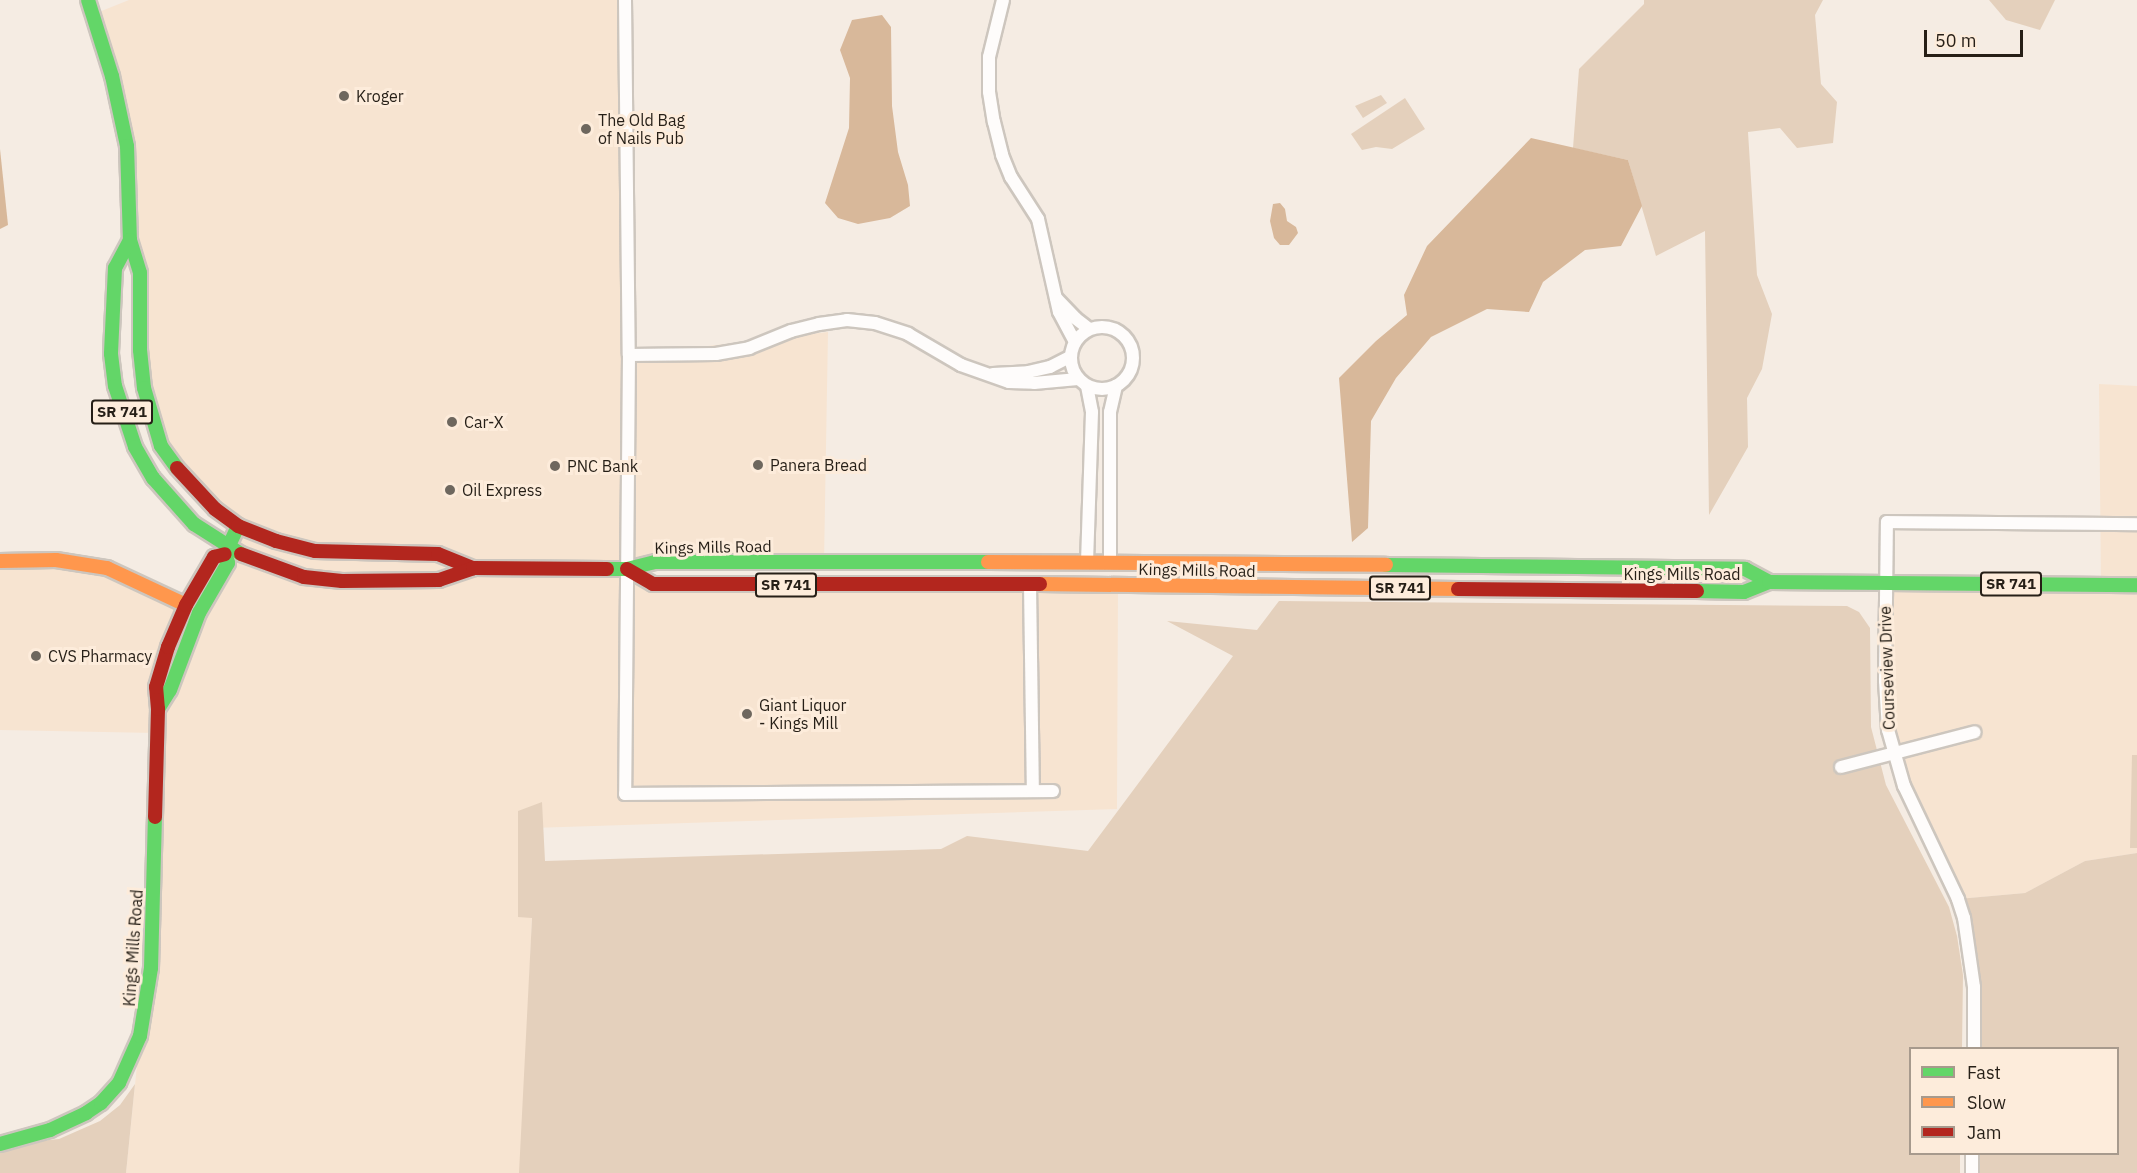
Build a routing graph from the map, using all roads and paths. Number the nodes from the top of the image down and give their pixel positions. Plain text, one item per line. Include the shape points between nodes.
1 (88, 0) edge
2 (625, 0) edge
3 (1003, 0) edge
4 (130, 240) junction
5 (1056, 298) junction
6 (1089, 329) junction
7 (1075, 342) junction
8 (629, 355) junction
9 (1070, 357) junction
10 (988, 374) junction
11 (1083, 382) junction
12 (1116, 386) junction
13 (2137, 524) edge
14 (238, 526) junction
15 (226, 551) junction
16 (0, 561) edge
17 (1088, 562) junction
18 (1110, 563) junction
19 (472, 568) junction
20 (627, 569) junction
21 (1769, 582) junction
22 (1885, 583) junction
23 (1030, 584) junction
24 (2137, 585) edge
25 (186, 605) junction
26 (158, 709) junction
27 (1975, 732) dead end
28 (1893, 753) junction
29 (1841, 767) dead end
30 (1034, 791) junction
31 (1053, 791) dead end
32 (1974, 1047) edge
33 (0, 1144) edge
34 (1972, 1155) edge
35 (1972, 1173) edge

1 - 4 main road, SR 741 via 112,76 127,146
2 - 8 street
3 - 5 street via 989,57 993,122 1011,177 1038,219
4 - 14 main road, SR 741 via 140,273 144,388 161,446 185,480
4 - 15 main road, SR 741 via 114,268 111,354 122,414 135,447 166,494
5 - 6 street
5 - 7 street
6 - 7 street
6 - 12 street via 1109,327 1126,337 1131,345 1131,371
7 - 9 street
8 - 10 street via 716,354 749,348 819,324 847,320 875,323 908,334 961,365
8 - 20 street
9 - 10 street via 1028,372
9 - 11 street
10 - 11 street via 1009,382
11 - 12 street via 1106,389
11 - 17 street via 1092,412
12 - 18 street via 1110,412
13 - 22 street, Courseview Drive via 1887,522
14 - 15 main road, Kings Mills Road
14 - 19 main road, Kings Mills Road / SR 741 via 315,551 438,554
15 - 19 main road, Kings Mills Road / SR 741 via 304,577 342,581 439,580
15 - 25 main road, Kings Mills Road via 214,557
15 - 26 main road, Kings Mills Road via 228,563 199,613 170,690
16 - 25 main road via 56,560 106,568
17 - 18 main road, Kings Mills Road / SR 741
17 - 20 main road, Kings Mills Road / SR 741 via 656,562
18 - 21 main road, Kings Mills Road / SR 741 via 1745,569
19 - 20 main road, Kings Mills Road / SR 741
20 - 23 main road, Kings Mills Road / SR 741 via 653,585
20 - 30 street via 625,794
21 - 22 main road, Kings Mills Road / SR 741
21 - 23 main road, Kings Mills Road / SR 741 via 1744,592
22 - 24 main road, Kings Mills Road / SR 741
22 - 28 street, Courseview Drive via 1885,681
23 - 30 street
25 - 26 main road, Kings Mills Road via 156,687
26 - 33 main road, Kings Mills Road via 151,968 140,1036 119,1083 101,1102 50,1130
27 - 28 street
28 - 29 street
28 - 32 street, Courseview Drive via 1964,918 1971,947
30 - 31 street
34 - 35 street

